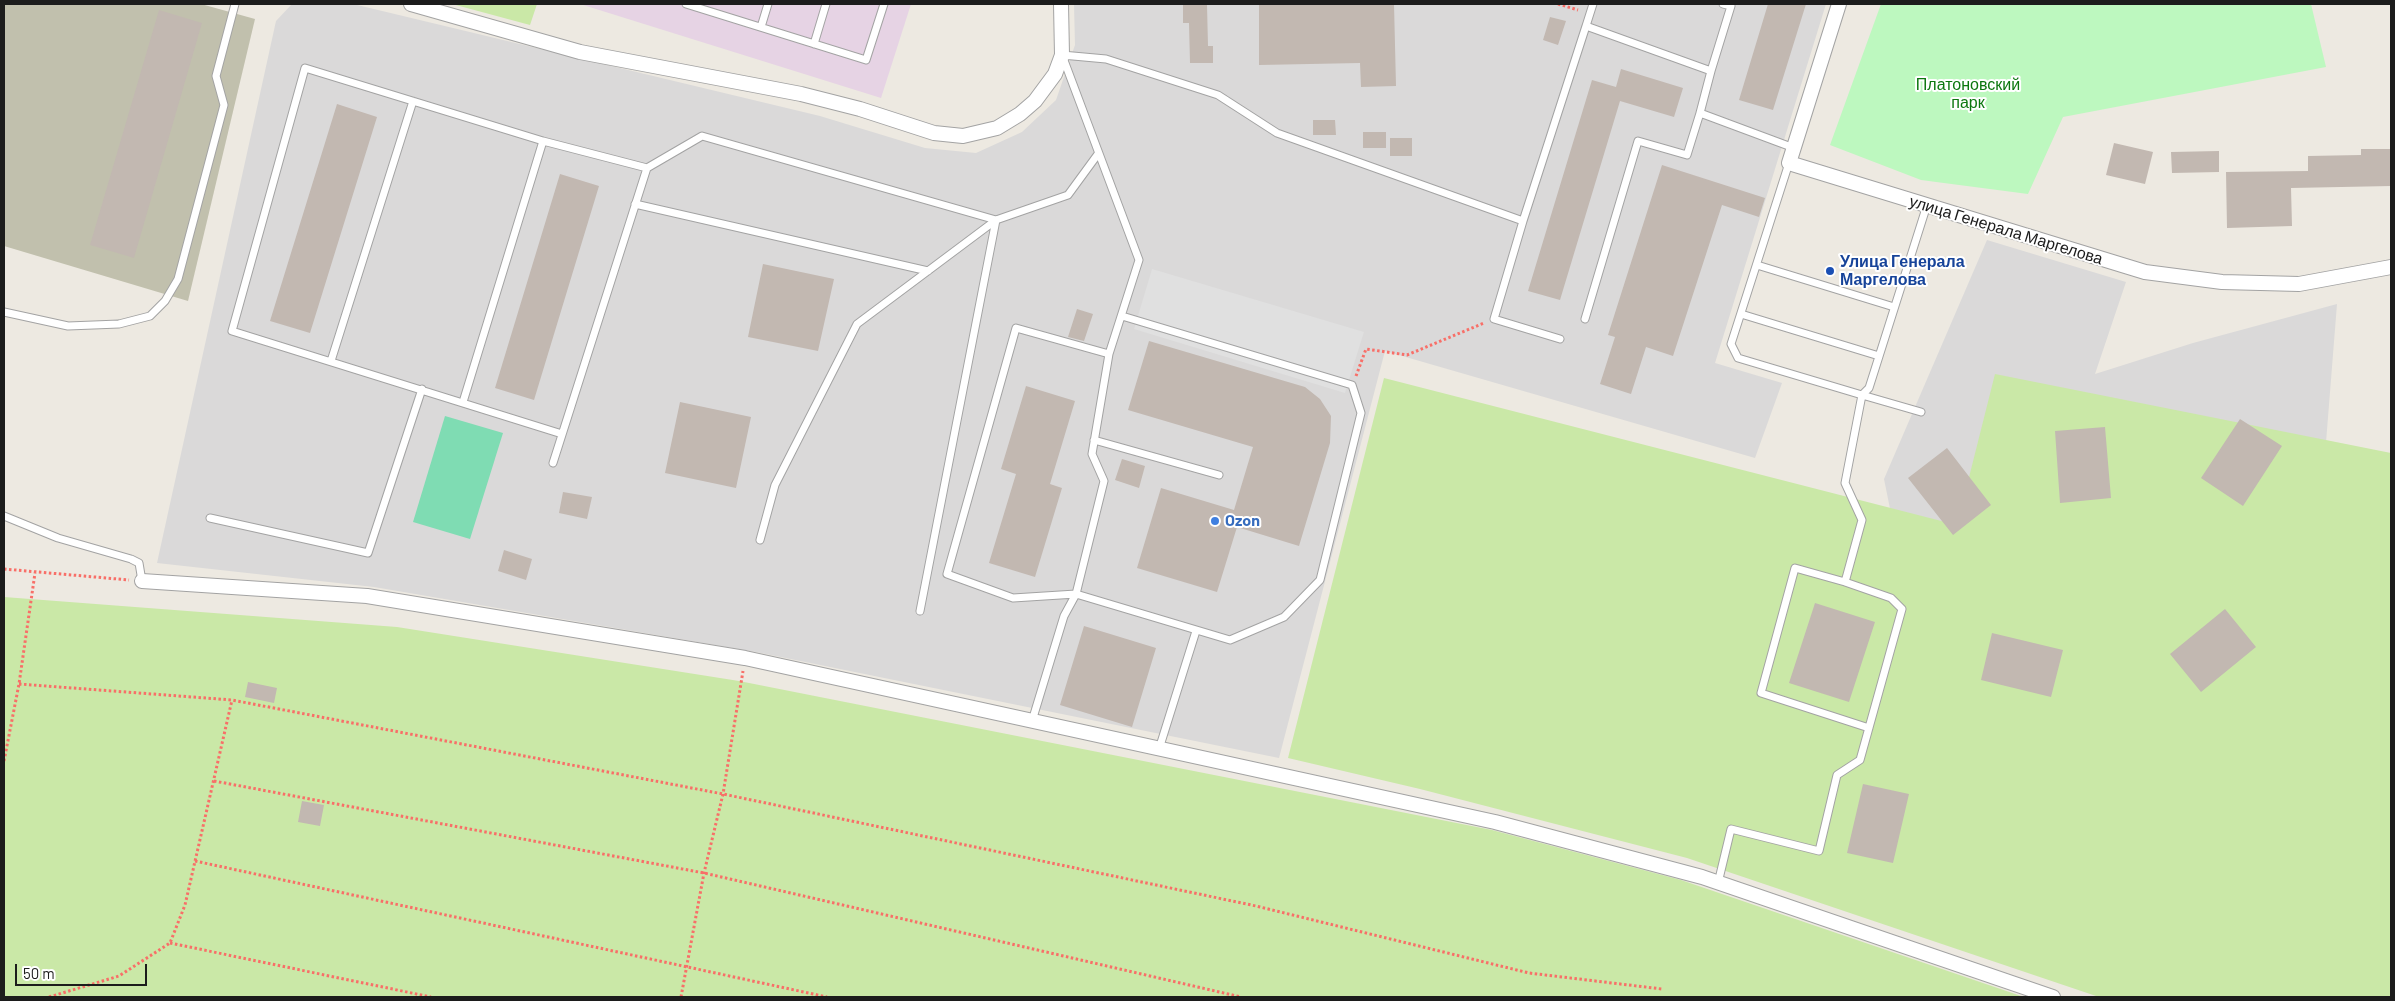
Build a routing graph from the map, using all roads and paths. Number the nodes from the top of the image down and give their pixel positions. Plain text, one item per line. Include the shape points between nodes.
1 (235, 4) edge
2 (411, 4) edge
3 (686, 4) edge
4 (768, 4) edge
5 (826, 4) edge
6 (884, 4) edge
7 (1061, 4) edge
8 (1558, 4) edge
9 (1593, 4) edge
10 (1723, 4) edge
11 (1839, 4) edge
12 (711, 7) edge
13 (1590, 14) junction
14 (1586, 26) junction
15 (761, 27) junction
16 (814, 44) junction
17 (1062, 55) junction
18 (1711, 71) junction
19 (413, 101) junction
20 (1700, 113) junction
21 (543, 140) junction
22 (1794, 148) junction
23 (1098, 154) junction
24 (1789, 163) junction
25 (646, 168) junction
26 (635, 204) junction
27 (1926, 205) junction
28 (996, 220) junction
29 (1523, 221) junction
30 (1757, 265) junction
31 (2391, 267) edge
32 (928, 270) junction
33 (1894, 306) junction
34 (4, 312) edge
35 (1741, 314) junction
36 (1122, 316) junction
37 (1494, 319) junction
38 (1585, 319) dead end
39 (1560, 339) dead end
40 (1109, 354) junction
41 (1879, 356) junction
42 (331, 361) junction
43 (1352, 385) junction
44 (422, 389) junction
45 (1862, 395) junction
46 (463, 402) junction
47 (1921, 412) dead end
48 (562, 434) junction
49 (1094, 440) junction
50 (553, 463) dead end
51 (1219, 475) dead end
52 (4, 516) edge
53 (210, 518) dead end
54 (760, 540) dead end
55 (4, 569) edge
56 (35, 573) junction
57 (142, 581) junction
58 (1845, 582) junction
59 (1076, 594) junction
60 (920, 611) dead end
61 (1196, 630) junction
62 (745, 658) junction
63 (19, 684) junction
64 (232, 700) junction
65 (1032, 721) junction
66 (1869, 728) junction
67 (1159, 749) junction
68 (4, 761) edge
69 (214, 781) junction
70 (723, 794) junction
71 (195, 861) junction
72 (704, 874) junction
73 (1718, 883) junction
74 (170, 943) junction
75 (688, 968) junction
76 (1662, 989) dead end
77 (48, 997) edge
78 (431, 997) edge
79 (681, 997) edge
80 (827, 997) edge
81 (1241, 997) edge
82 (2052, 997) edge

1 - 34 lane via 216,76 224,105 178,279 165,301 150,316 120,324 68,326
2 - 17 street via 580,52 801,94 934,133 963,136 997,128 1020,114 1035,101 1055,74
3 - 12 lane
4 - 15 lane
5 - 16 lane
6 - 16 lane via 866,60
7 - 17 street
8 - 13 path
9 - 13 lane
10 - 18 lane via 1731,6
11 - 22 street
12 - 15 lane
13 - 14 lane
14 - 18 lane
14 - 29 lane
15 - 16 lane
17 - 23 lane
17 - 29 lane via 1106,59 1218,95 1277,133
18 - 20 lane
19 - 21 lane
19 - 42 lane
19 - 42 lane via 305,68 232,331
20 - 22 lane
20 - 38 lane via 1687,155 1638,141
21 - 25 lane
21 - 46 lane
22 - 24 street
23 - 28 lane via 1068,195
23 - 36 lane via 1139,260
24 - 27 street, улица Генерала Маргелова
24 - 30 lane
25 - 26 lane
25 - 28 lane via 702,136
26 - 32 lane
26 - 48 lane
27 - 31 street, улица Генерала Маргелова via 2145,272 2203,280 2299,284
27 - 33 lane
28 - 32 lane
28 - 60 lane
29 - 37 lane
30 - 33 lane
30 - 35 lane
32 - 54 lane via 857,324 775,485
33 - 41 lane
35 - 41 lane
35 - 45 lane via 1731,344 1738,358
36 - 40 lane
36 - 43 lane
37 - 39 lane
37 - 43 path via 1406,356 1366,349
40 - 49 lane
40 - 59 lane via 1016,328 947,574 1013,598
41 - 45 lane via 1869,388
42 - 44 lane
43 - 61 lane via 1361,413 1320,580 1284,617 1230,640
44 - 46 lane
44 - 53 lane via 368,553
45 - 47 lane
45 - 58 lane via 1845,483 1862,520
46 - 48 lane
48 - 50 lane
49 - 51 lane
49 - 59 lane via 1092,454 1104,481
52 - 57 lane via 58,538 131,559 139,563
55 - 56 path
56 - 57 path
56 - 63 path
57 - 62 street via 367,596
58 - 66 lane via 1891,598 1902,609
58 - 66 lane via 1795,568 1761,693
59 - 61 lane
59 - 65 lane via 1064,616
61 - 67 lane
62 - 65 street
62 - 70 path
63 - 64 path
63 - 68 path
64 - 69 path
64 - 70 path
65 - 67 street
66 - 73 lane via 1860,760 1836,775 1819,851 1731,829
67 - 73 street via 1495,822
69 - 71 path
69 - 72 path
70 - 72 path
70 - 76 path via 1256,906 1530,973
71 - 74 path via 185,905
71 - 75 path
72 - 75 path
72 - 81 path
73 - 82 street
74 - 77 path via 119,976
74 - 78 path
75 - 79 path
75 - 80 path

